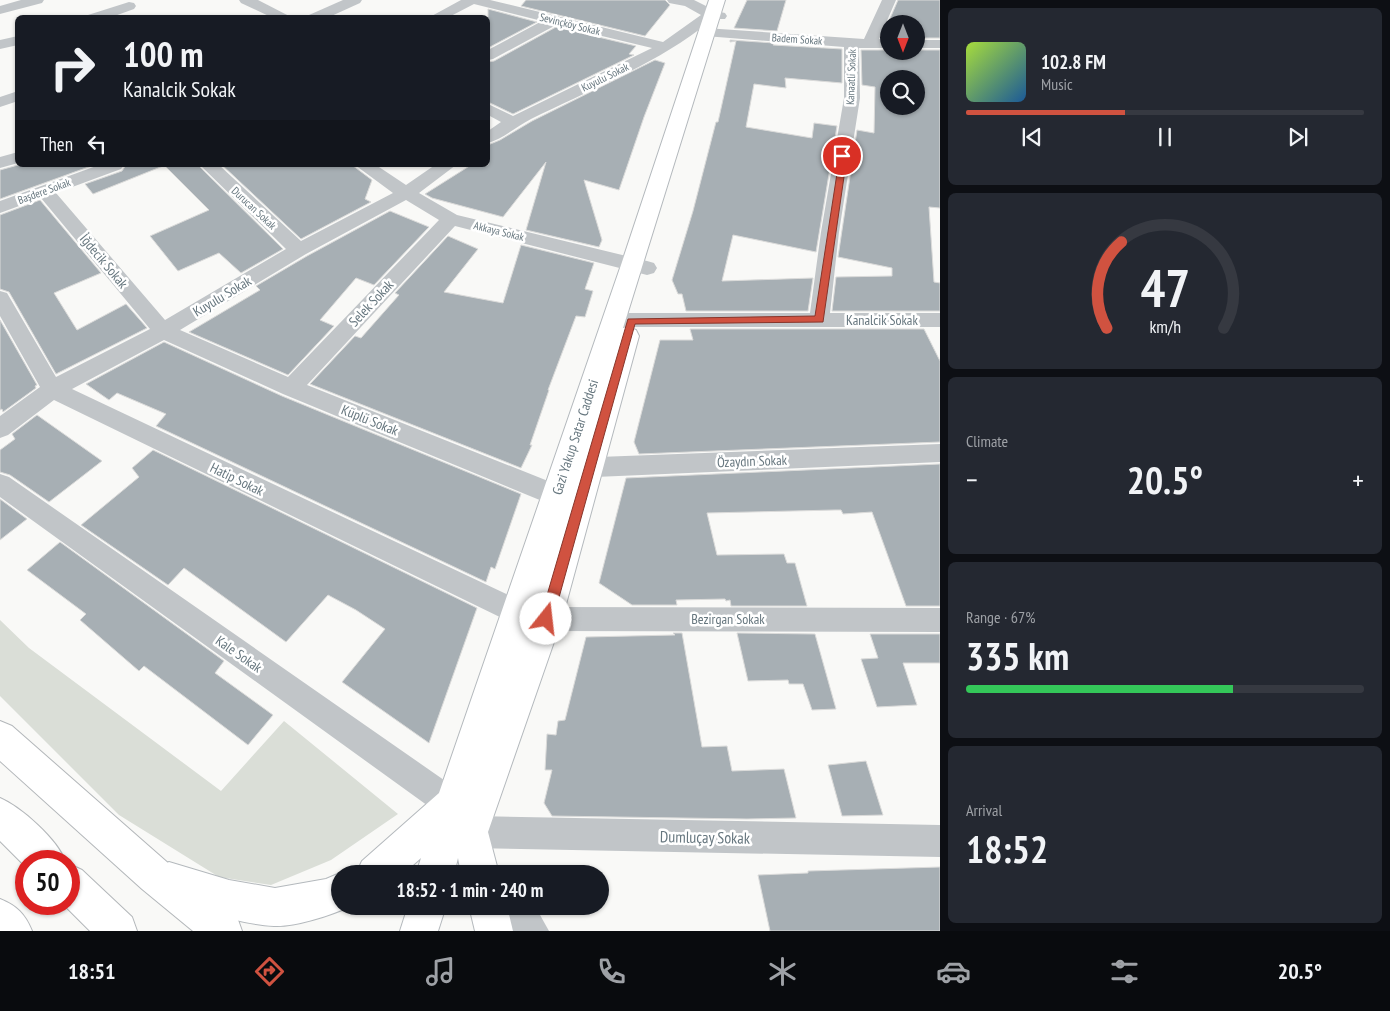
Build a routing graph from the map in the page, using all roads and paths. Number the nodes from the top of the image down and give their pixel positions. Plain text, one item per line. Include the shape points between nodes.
1 (37, 0) edge
2 (246, 0) edge
3 (355, 0) edge
4 (473, 0) edge
5 (674, 0) edge
6 (889, 0) edge
7 (18, 2) edge
8 (130, 7) edge
9 (0, 10) edge
10 (31, 15) edge
11 (103, 15) edge
12 (279, 15) edge
13 (321, 15) edge
14 (441, 15) edge
15 (716, 16) edge
16 (554, 20) junction
17 (15, 41) edge
18 (852, 43) junction
19 (870, 43) junction
20 (880, 44) edge
21 (925, 44) edge
22 (940, 44) edge
23 (0, 45) edge
24 (666, 47) junction
25 (490, 55) edge
26 (15, 97) edge
27 (0, 102) edge
28 (490, 111) edge
29 (513, 122) junction
30 (490, 137) edge
31 (15, 158) edge
32 (0, 163) edge
33 (110, 167) edge
34 (211, 167) edge
35 (367, 167) edge
36 (444, 167) edge
37 (45, 191) junction
38 (406, 193) junction
39 (0, 207) edge
40 (450, 219) junction
41 (299, 250) junction
42 (640, 267) junction
43 (0, 298) edge
44 (819, 319) junction
45 (940, 320) edge
46 (622, 321) junction
47 (163, 331) junction
48 (291, 388) junction
49 (52, 389) junction
50 (0, 429) edge
51 (940, 453) edge
52 (577, 468) junction
53 (0, 484) edge
54 (568, 500) junction
55 (517, 612) junction
56 (546, 619) junction
57 (940, 620) edge
58 (0, 738) edge
59 (0, 816) edge
60 (461, 819) junction
61 (940, 841) edge
62 (35, 850) edge
63 (389, 865) edge
64 (439, 865) edge
65 (477, 865) edge
66 (490, 865) edge
67 (155, 876) junction
68 (80, 894) edge
69 (331, 896) edge
70 (424, 915) edge
71 (490, 915) edge
72 (522, 915) edge
73 (0, 918) edge
74 (12, 931) edge
75 (118, 931) edge
76 (223, 931) edge
77 (420, 931) edge
78 (494, 931) edge
79 (532, 931) edge

1 - 7 street
2 - 12 street
3 - 13 street
4 - 14 street
4 - 16 street, Sevinçköy Sokak
5 - 15 street via 689,3
6 - 19 street
7 - 9 street
7 - 10 street
8 - 11 street
15 - 18 street, Badem Sokak
15 - 24 street, Kuyulu Sokak
15 - 42 main road, Gazi Yakup Satar Caddesi via 710,59
16 - 24 street, Sevinçköy Sokak
16 - 25 street
17 - 23 street
18 - 19 street, Badem Sokak
18 - 44 street, Kanaatli Sokak via 852,98
19 - 20 street, Badem Sokak
21 - 22 street
24 - 29 street, Kuyulu Sokak
26 - 27 street
28 - 29 street
29 - 30 street, Kuyulu Sokak
31 - 32 street
33 - 37 street, Başdere Sokak
34 - 41 street, Durucan Sokak
35 - 38 street, Akkaya Sokak
36 - 38 street, Kuyulu Sokak
37 - 39 street, Başdere Sokak
37 - 47 street, İğdecik Sokak
38 - 40 street, Akkaya Sokak
38 - 41 street, Kuyulu Sokak
40 - 42 street, Akkaya Sokak
40 - 48 street, Selek Sokak
41 - 47 street, Kuyulu Sokak
42 - 46 main road, Gazi Yakup Satar Caddesi
43 - 49 street
44 - 45 street, Kanalcik Sokak
44 - 46 street, Kanalcik Sokak
46 - 52 main road, Gazi Yakup Satar Caddesi
47 - 48 street, Küplü Sokak
47 - 49 street, Kuyulu Sokak
48 - 54 street, Küplü Sokak
49 - 50 street, Kuyulu Sokak
49 - 55 street, Hatip Sokak
51 - 52 street, Özaydın Sokak
52 - 54 main road, Gazi Yakup Satar Caddesi
53 - 60 street, Kale Sokak
54 - 55 main road, Gazi Yakup Satar Caddesi
54 - 56 main road, Gazi Yakup Satar Caddesi
55 - 56 street, Bezirgan Sokak
55 - 60 main road, Gazi Yakup Satar Caddesi
56 - 57 street, Bezirgan Sokak
56 - 60 main road, Gazi Yakup Satar Caddesi
58 - 67 main road
59 - 62 main road
60 - 61 street, Dumluçay Sokak
60 - 63 main road
60 - 64 main road, Gazi Yakup Satar Caddesi
60 - 65 main road
60 - 66 street
67 - 69 main road via 229,899 275,907
67 - 76 main road
68 - 75 main road
70 - 77 main road
71 - 78 main road
72 - 79 street
73 - 74 main road

